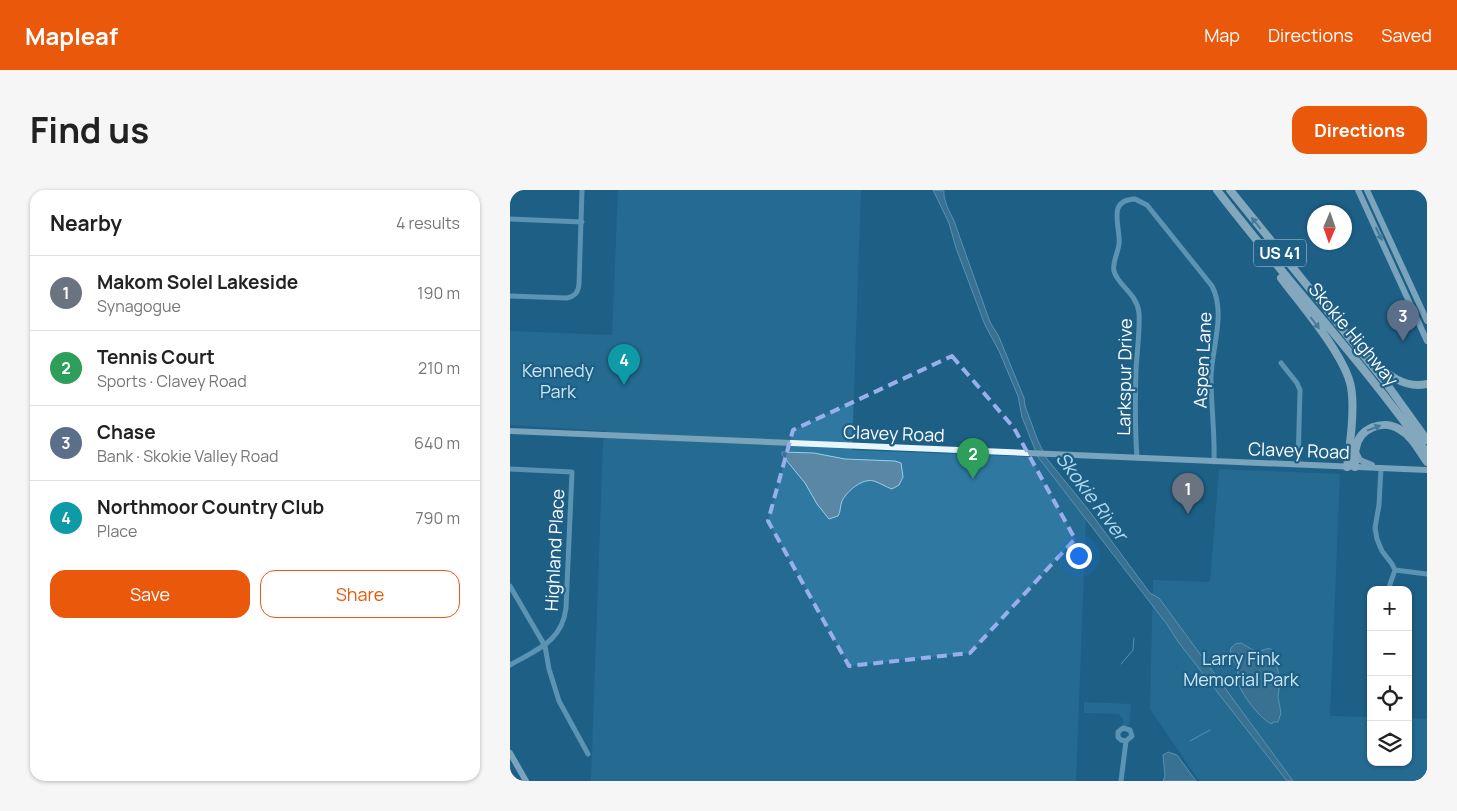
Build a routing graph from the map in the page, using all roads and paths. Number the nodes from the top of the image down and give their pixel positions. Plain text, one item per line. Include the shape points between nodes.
1 (582, 190) edge
2 (1217, 190) edge
3 (1230, 190) edge
4 (1358, 190) edge
5 (1367, 190) edge
6 (1377, 210) junction
7 (1369, 214) junction
8 (1116, 216) joint
9 (510, 219) edge
10 (582, 222) junction
11 (1256, 241) junction
12 (510, 296) edge
13 (1331, 315) junction
14 (1427, 321) edge
15 (1427, 341) edge
16 (1280, 363) dead end
17 (1427, 384) edge
18 (510, 431) edge
19 (1427, 440) edge
20 (1356, 448) junction
21 (1427, 453) edge
22 (1137, 458) junction
23 (1214, 462) junction
24 (1298, 465) junction
25 (1351, 467) junction
26 (1426, 467) edge
27 (1381, 468) junction
28 (510, 470) edge
29 (1395, 570) junction
30 (1427, 574) edge
31 (510, 586) edge
32 (1389, 586) edge
33 (545, 646) junction
34 (510, 665) edge
35 (1126, 742) dead end
36 (510, 752) edge
37 (588, 754) dead end
38 (526, 781) edge
39 (1121, 781) edge

1 - 10 street
2 - 11 highway, Skokie Highway / US 41
13 -> 3 highway, Skokie Highway / US 41
4 - 7 main road
5 - 6 main road
6 - 7 main road
6 - 14 main road
7 -> 15 main road
8 - 22 street, Larkspur Drive via 1119,245 1114,271 1136,301 1139,312
8 - 23 street, Aspen Lane via 1125,201 1135,199 1143,202 1215,292 1219,308 1212,368
9 - 10 street
10 - 12 street via 579,284 575,295 566,298
11 - 21 highway, Skokie Highway / US 41 via 1370,377
11 -> 25 highway via 1346,370 1352,396
13 - 17 highway via 1389,375 1409,385
13 - 19 highway, Skokie Highway / US 41
16 - 24 street via 1298,383 1300,390
18 - 22 main road, Clavey Road
20 - 25 highway
20 -> 26 highway via 1367,430 1389,425 1400,429 1412,440
20 - 27 main road via 1362,462
22 - 23 main road, Clavey Road
23 - 24 main road, Clavey Road
24 - 25 main road, Clavey Road
25 - 27 main road, Clavey Road
26 - 27 main road, Clavey Road
27 - 29 street via 1376,539
28 - 33 street, Highland Place via 572,472 565,615 557,633
29 - 30 street
29 - 32 street
31 - 33 street
33 - 34 street, Highland Place
33 - 37 street via 559,701
35 - 39 street
36 - 38 main road

